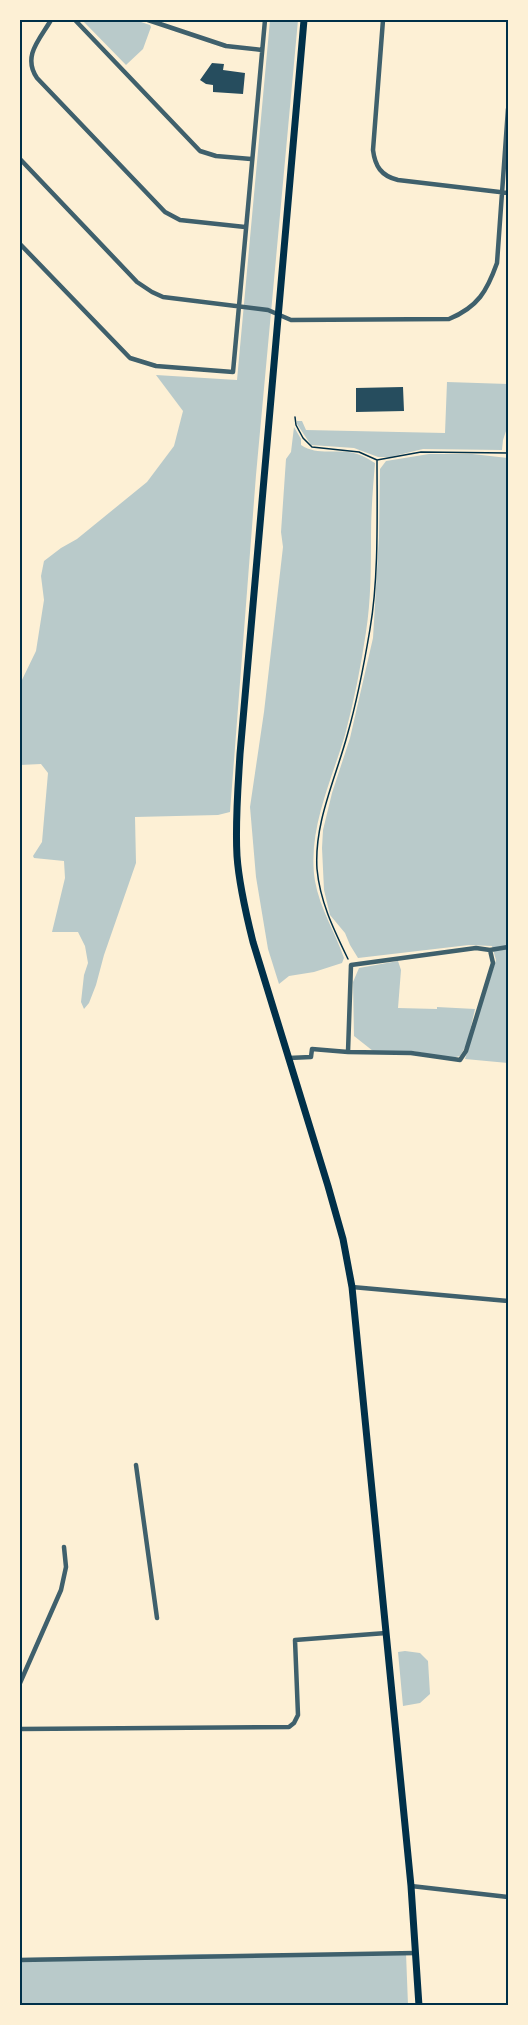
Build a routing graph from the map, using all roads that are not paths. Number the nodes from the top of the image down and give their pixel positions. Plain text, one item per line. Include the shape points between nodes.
1 (51, 20) edge
2 (75, 20) edge
3 (148, 20) edge
4 (265, 20) edge
5 (304, 20) edge
6 (383, 20) edge
7 (262, 50) junction
8 (508, 109) edge
9 (20, 159) edge
10 (252, 159) junction
11 (502, 192) junction
12 (508, 193) edge
13 (245, 227) junction
14 (20, 244) edge
15 (239, 306) junction
16 (278, 314) junction
17 (508, 947) edge
18 (490, 950) junction
19 (348, 1052) junction
20 (289, 1058) junction
21 (352, 1287) junction
22 (508, 1301) edge
23 (136, 1465) dead end
24 (64, 1547) dead end
25 (158, 1618) dead end
26 (386, 1633) junction
27 (20, 1683) edge
28 (20, 1729) edge
29 (411, 1886) junction
30 (508, 1897) edge
31 (416, 1953) junction
32 (20, 1960) edge
33 (419, 2006) edge

1 - 13 street via 30,59 30,67 38,78 165,212 180,220
2 - 10 street via 200,151
3 - 7 street via 226,46
4 - 7 street
5 - 16 main road
6 - 11 street via 373,150 378,168 388,178 398,180
7 - 10 street
8 - 11 street
9 - 15 street via 137,282 163,297
10 - 13 street
11 - 12 street
11 - 16 street via 497,263 489,286 462,313 449,319 302,320
13 - 15 street
14 - 15 street via 130,358 141,363 233,372
15 - 16 street
16 - 20 main road via 236,830 245,909
17 - 18 street
18 - 19 street via 476,948 351,965
18 - 19 street via 493,963 460,1060 411,1053
19 - 20 street via 312,1049 311,1056
20 - 21 main road via 331,1195
21 - 22 street
21 - 26 main road
23 - 25 street
24 - 27 street via 66,1567 61,1590
26 - 28 street via 295,1640 298,1715 289,1727
26 - 29 main road
29 - 30 street
29 - 31 main road
31 - 32 street
31 - 33 main road

